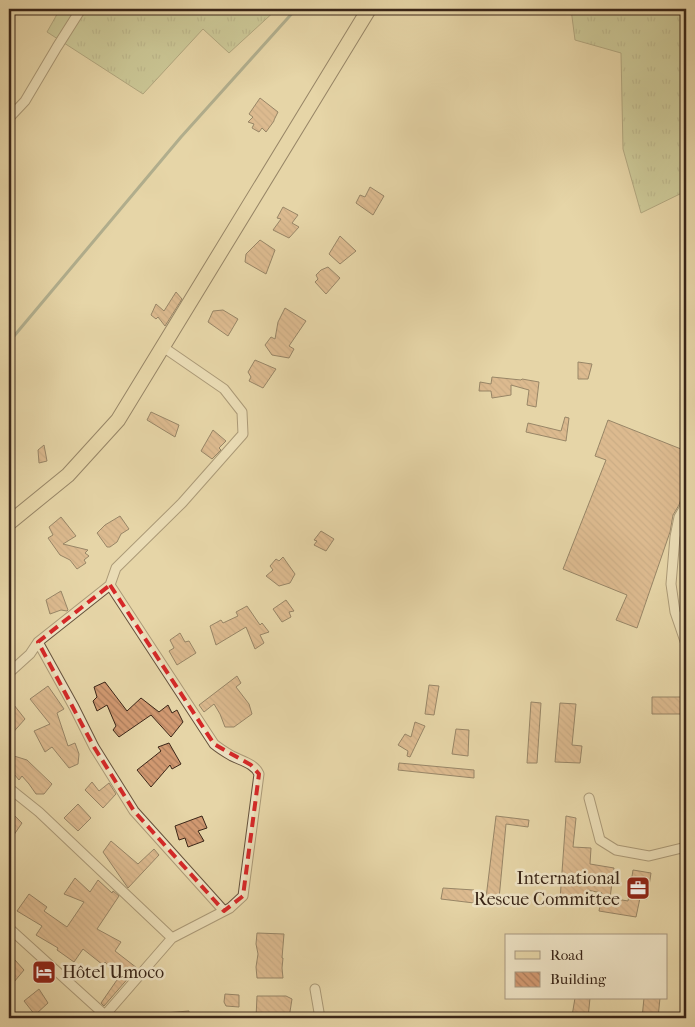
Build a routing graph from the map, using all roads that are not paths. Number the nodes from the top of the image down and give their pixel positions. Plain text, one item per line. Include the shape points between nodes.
1 (81, 9) edge
2 (369, 9) edge
3 (9, 118) edge
4 (164, 347) junction
5 (686, 505) edge
6 (9, 523) edge
7 (110, 585) junction
8 (38, 642) junction
9 (686, 644) edge
10 (9, 673) edge
11 (9, 788) edge
12 (589, 798) dead end
13 (686, 849) edge
14 (224, 911) junction
15 (9, 928) edge
16 (172, 938) junction
17 (315, 989) dead end
18 (686, 1006) edge
19 (105, 1017) edge
20 (320, 1018) edge
21 (685, 1018) edge

1 - 3 street via 25,101
2 - 4 main road
4 - 6 main road via 118,420 68,475
4 - 7 street via 224,390 242,412 242,434 182,503 116,568
5 - 9 street via 679,517 674,544 672,584 675,612
7 - 8 street
7 - 14 street via 214,744 251,765 259,774 243,896
8 - 10 street
8 - 14 street via 94,747 134,811
11 - 16 street via 39,812
12 - 13 street via 600,840 616,850 649,856
14 - 16 street
15 - 19 street
16 - 19 street
17 - 20 street
18 - 21 street

